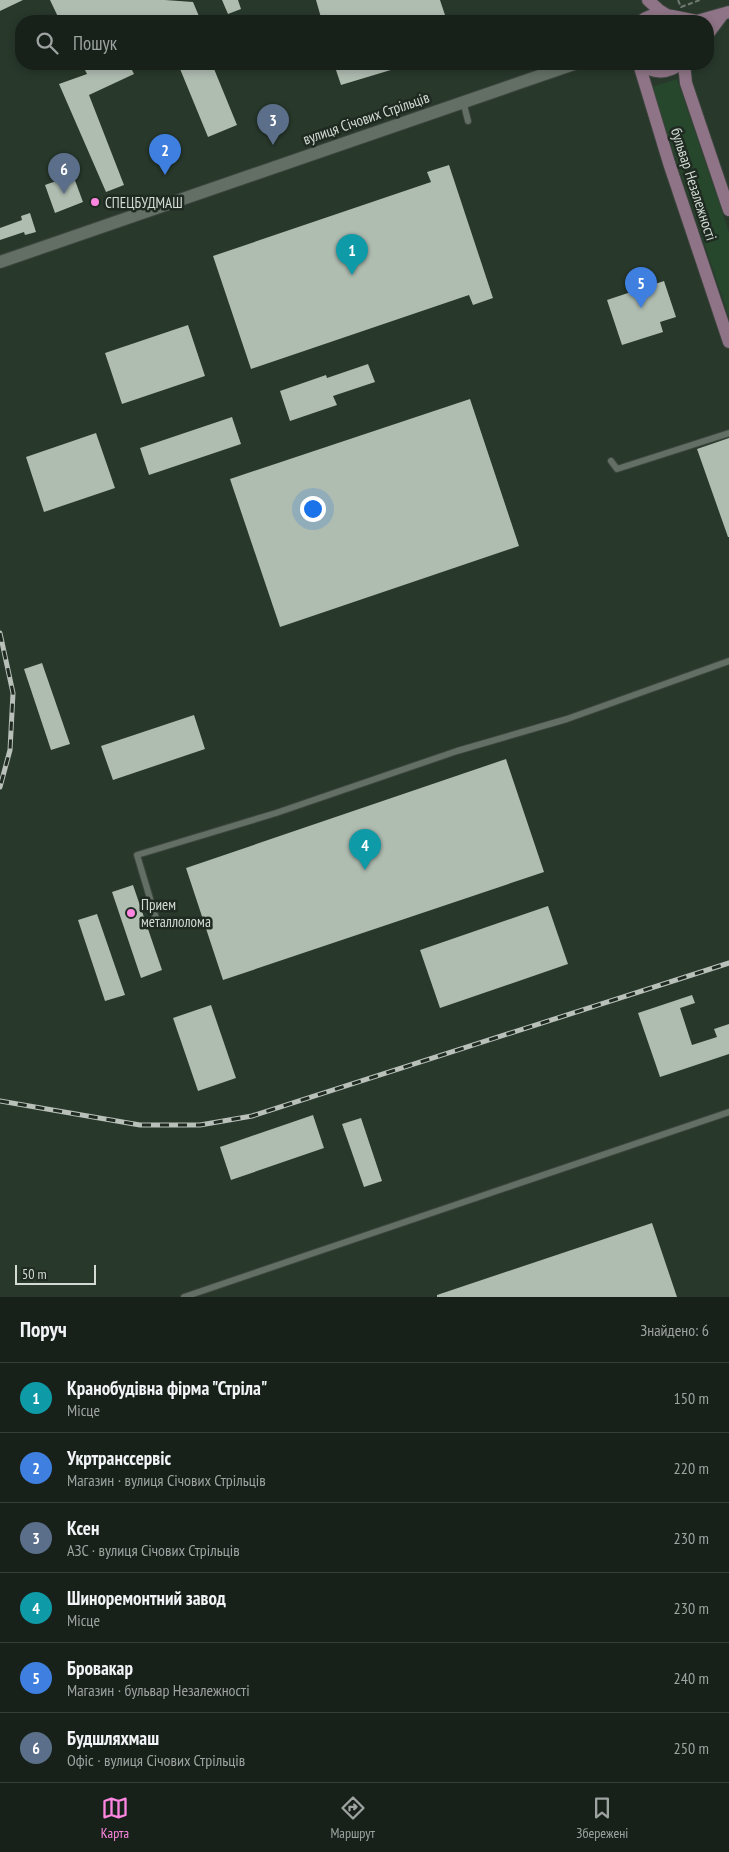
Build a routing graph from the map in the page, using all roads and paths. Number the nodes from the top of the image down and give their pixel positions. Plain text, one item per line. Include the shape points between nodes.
1 (644, 0) edge
2 (648, 0) edge
3 (678, 0) edge
4 (700, 0) edge
5 (726, 13) edge
6 (642, 15) edge
7 (668, 15) edge
8 (714, 22) edge
9 (714, 27) edge
10 (556, 70) edge
11 (642, 70) edge
12 (654, 70) edge
13 (668, 70) edge
14 (684, 70) edge
15 (691, 70) edge
16 (688, 88) junction
17 (464, 101) junction
18 (468, 122) dead end
19 (729, 210) edge
20 (0, 262) edge
21 (729, 342) edge
22 (729, 432) edge
23 (611, 461) dead end
24 (729, 661) edge
25 (158, 925) dead end
26 (729, 1112) edge
27 (184, 1297) edge

1 - 6 street
2 - 7 street
3 - 4 path via 681,6
5 - 8 street
5 - 9 street
10 - 17 street, вулиця Січових Стрільців
11 - 21 street, бульвар Незалежності
12 - 13 street
14 - 16 street, бульвар Незалежності
15 - 16 street
16 - 19 street, бульвар Незалежності
17 - 18 lane
17 - 20 street, вулиця Січових Стрільців
22 - 23 lane via 617,469
24 - 25 lane via 567,718 137,855
26 - 27 lane

